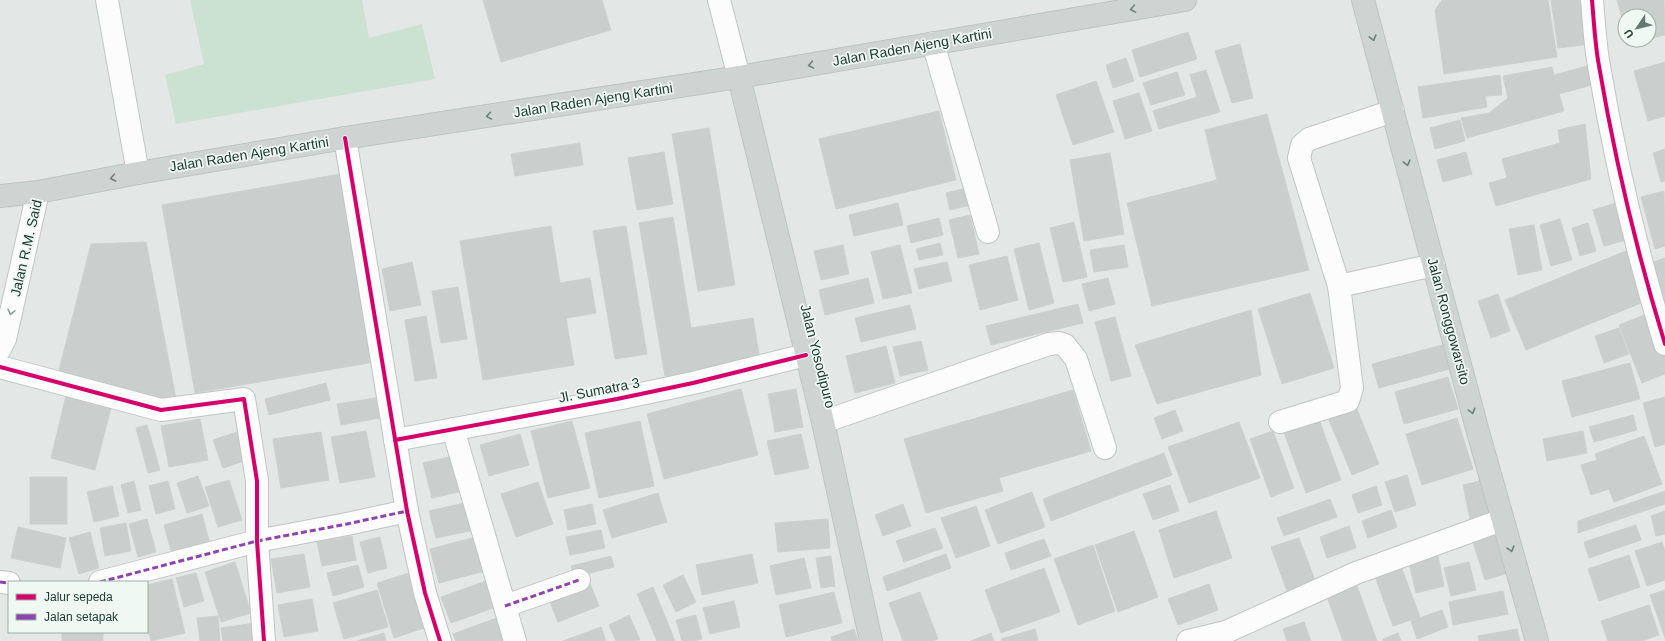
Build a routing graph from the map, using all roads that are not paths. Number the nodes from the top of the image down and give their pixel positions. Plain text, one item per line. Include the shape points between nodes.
1 (107, 0) edge
2 (719, 0) edge
3 (1185, 0) edge
4 (1363, 0) edge
5 (1592, 0) edge
6 (933, 43) junction
7 (739, 78) junction
8 (1393, 111) junction
9 (345, 138) junction
10 (138, 173) junction
11 (38, 192) junction
12 (0, 196) edge
13 (988, 232) dead end
14 (1434, 265) junction
15 (1339, 286) junction
16 (1665, 344) edge
17 (0, 349) edge
18 (806, 355) junction
19 (0, 367) edge
20 (823, 422) junction
21 (1280, 422) dead end
22 (453, 429) junction
23 (395, 440) junction
24 (1105, 448) dead end
25 (408, 511) junction
26 (1502, 520) junction
27 (257, 541) junction
28 (580, 580) dead end
29 (104, 581) edge
30 (505, 606) junction
31 (264, 641) edge
32 (440, 641) edge
33 (515, 641) edge
34 (871, 641) edge
35 (1188, 641) edge
36 (1537, 641) edge

1 - 10 street
2 - 7 street
3 -> 6 main road, Jalan Raden Ajeng Kartini
4 -> 8 main road, Jalan Ronggowarsito
5 - 16 street via 1599,65 1624,195
6 -> 7 main road, Jalan Raden Ajeng Kartini
6 - 13 street
7 -> 9 main road, Jalan Raden Ajeng Kartini
7 - 18 main road, Jalan Yosodipuro
8 -> 14 main road, Jalan Ronggowarsito
8 - 15 street via 1309,139 1302,145 1299,158
9 - 10 main road, Jalan Raden Ajeng Kartini
9 - 23 street
10 -> 11 main road, Jalan Raden Ajeng Kartini
11 - 12 main road, Jalan Raden Ajeng Kartini
11 -> 17 street, Jalan R.M. Said via 5,339
14 - 15 street
14 -> 26 main road, Jalan Ronggowarsito
15 - 21 street via 1351,396 1348,401
18 - 20 main road, Jalan Yosodipuro
18 - 22 street, Jl. Sumatra 3 via 678,386
19 - 27 street via 161,410 244,399 257,481
20 - 24 street via 1049,344 1059,343 1065,345 1076,359
20 - 34 main road, Jalan Yosodipuro
22 - 23 street, Jl. Sumatra 3
22 - 30 street
23 - 25 street
25 - 27 street
25 - 32 street via 425,593
26 - 35 street via 1356,573 1226,632
26 -> 36 main road, Jalan Ronggowarsito
27 - 29 street
27 - 31 street
28 - 30 street
30 - 33 street

